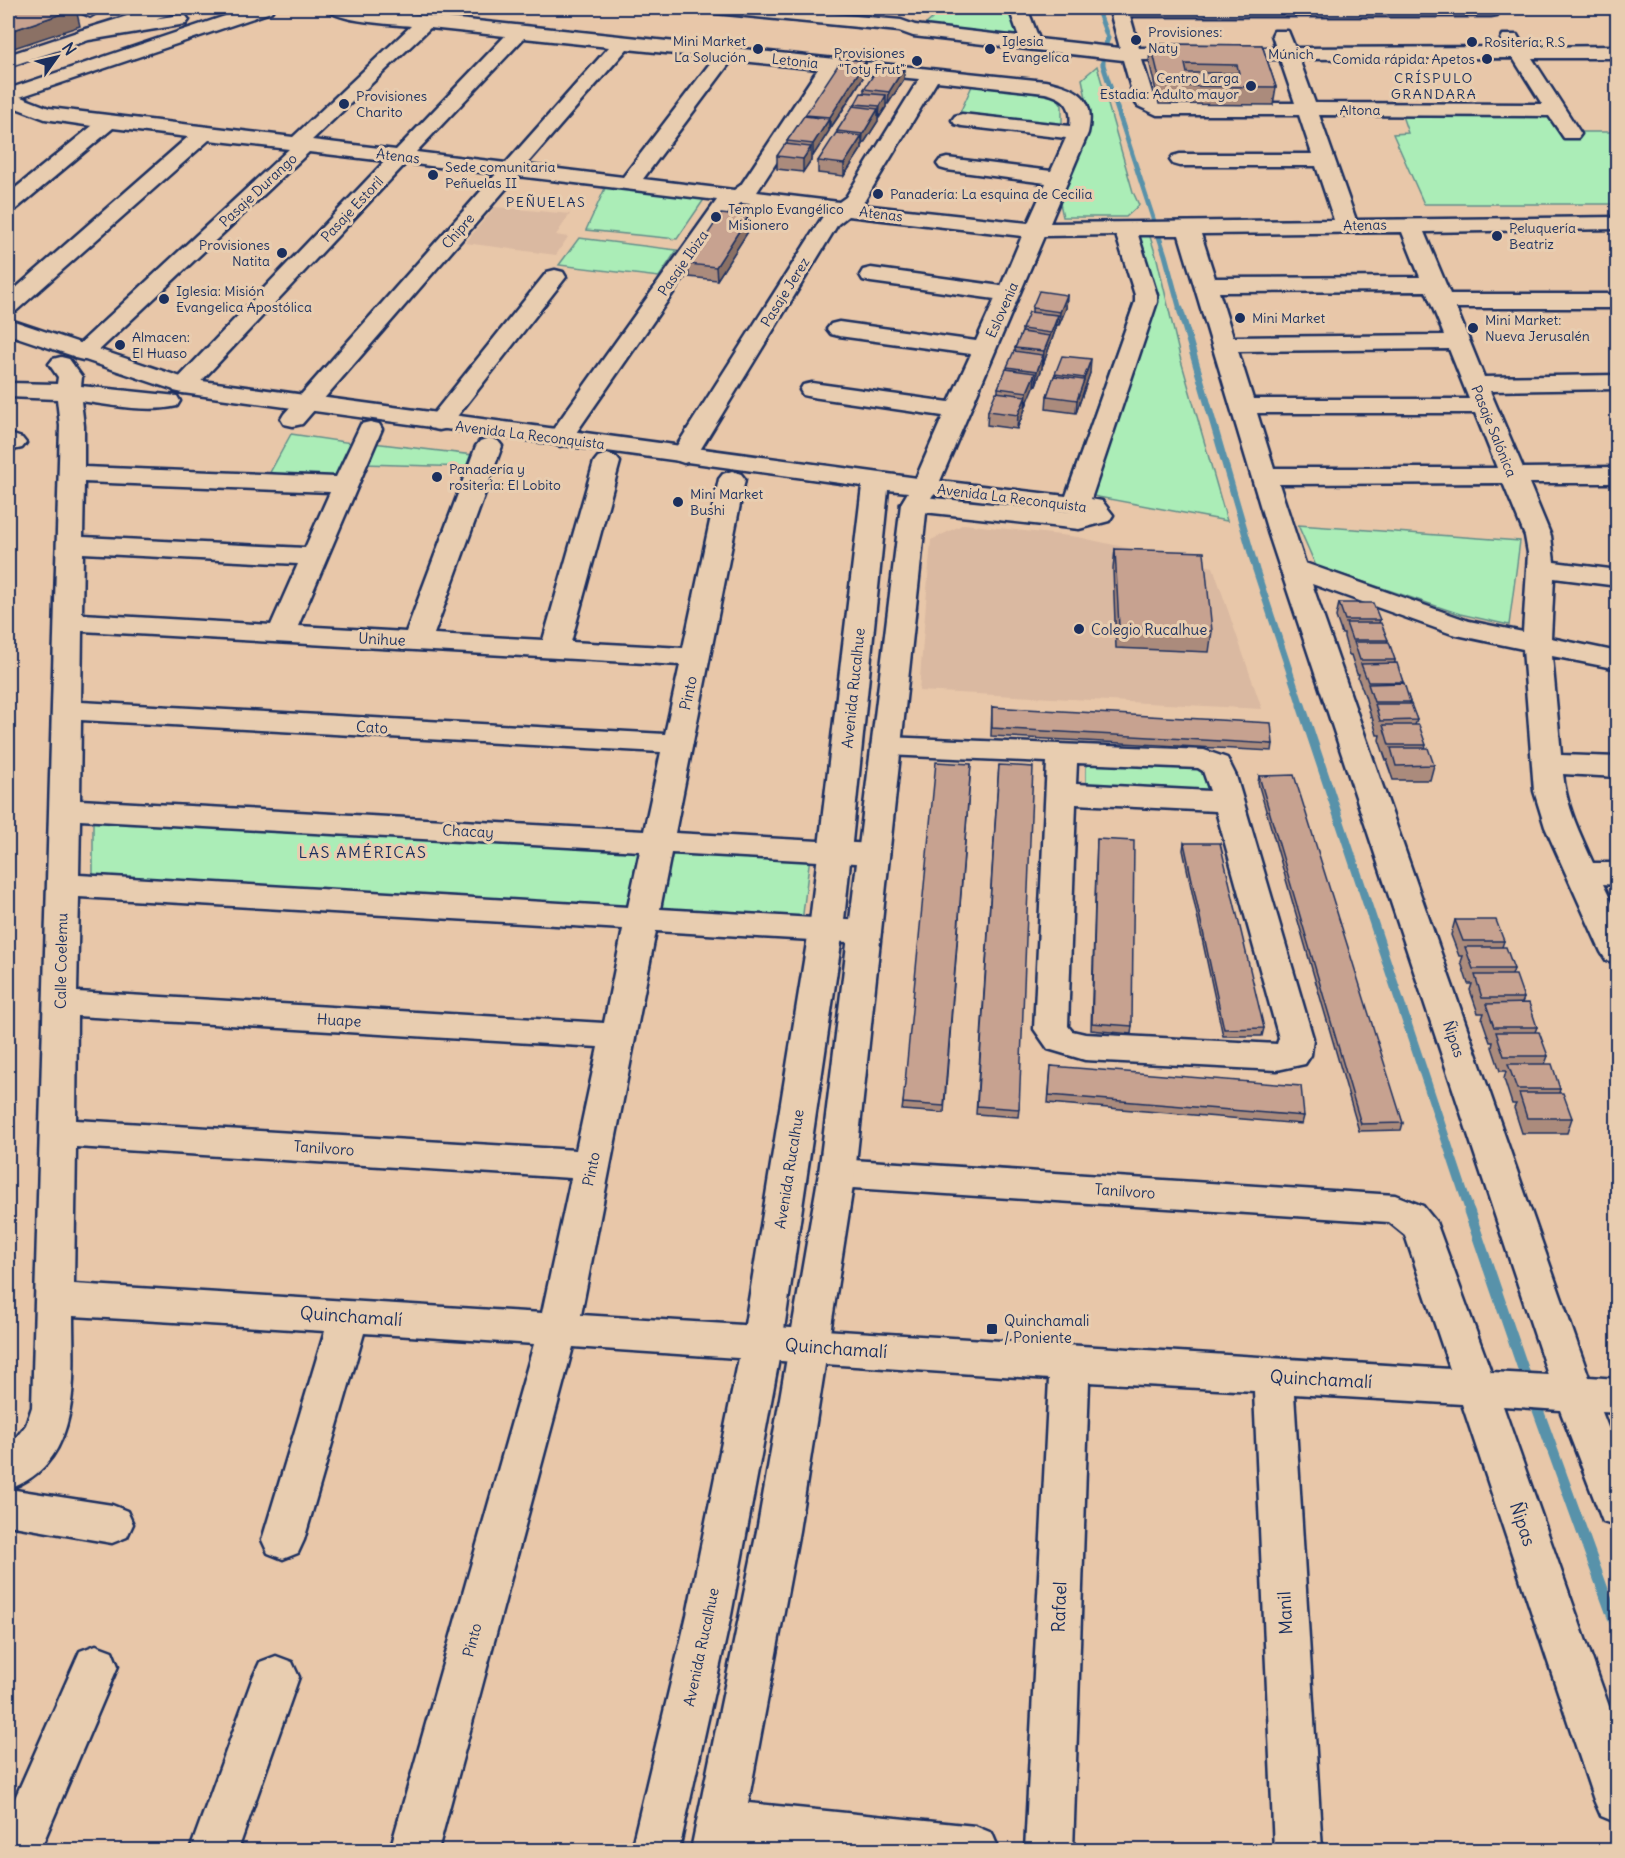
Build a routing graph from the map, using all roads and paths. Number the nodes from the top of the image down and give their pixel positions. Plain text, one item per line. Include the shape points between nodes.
1 (76, 8) edge
2 (259, 8) edge
3 (265, 8) edge
4 (335, 8) edge
5 (715, 8) edge
6 (924, 8) edge
7 (1018, 8) edge
8 (155, 9) edge
9 (1118, 9) edge
10 (1490, 9) edge
11 (1272, 10) edge
12 (1352, 12) junction
13 (90, 14) dead end
14 (426, 22) junction
15 (900, 26) junction
16 (520, 31) junction
17 (86, 35) junction
18 (623, 42) junction
19 (1031, 43) junction
20 (41, 50) junction
21 (1617, 51) edge
22 (1518, 52) junction
23 (728, 53) junction
24 (1127, 54) junction
25 (1373, 54) junction
26 (1287, 55) junction
27 (8, 61) edge
28 (831, 64) junction
29 (80, 70) junction
30 (931, 75) junction
31 (8, 96) edge
32 (29, 108) junction
33 (1307, 110) junction
34 (1556, 110) junction
35 (8, 116) edge
36 (962, 120) dead end
37 (110, 121) junction
38 (205, 133) junction
39 (1078, 133) junction
40 (1571, 134) dead end
41 (301, 144) junction
42 (402, 156) junction
43 (1180, 160) dead end
44 (1324, 160) junction
45 (947, 165) dead end
46 (512, 170) junction
47 (1059, 178) junction
48 (628, 184) junction
49 (737, 197) junction
50 (8, 204) edge
51 (843, 209) junction
52 (1617, 223) edge
53 (1347, 225) junction
54 (1410, 225) junction
55 (1181, 227) junction
56 (1134, 228) junction
57 (1036, 231) junction
58 (872, 275) dead end
59 (555, 277) dead end
60 (1205, 285) junction
61 (1438, 293) junction
62 (1009, 294) junction
63 (1617, 301) edge
64 (8, 306) edge
65 (8, 326) edge
66 (839, 329) dead end
67 (1458, 342) junction
68 (8, 344) edge
69 (1222, 345) junction
70 (985, 349) junction
71 (72, 359) junction
72 (1617, 382) edge
73 (8, 390) edge
74 (812, 390) dead end
75 (68, 392) junction
76 (176, 394) junction
77 (1480, 395) junction
78 (119, 399) junction
79 (1243, 406) junction
80 (300, 411) junction
81 (958, 411) junction
82 (439, 423) junction
83 (370, 429) junction
84 (71, 434) junction
85 (560, 438) junction
86 (489, 446) junction
87 (684, 455) junction
88 (607, 462) junction
89 (70, 474) junction
90 (1617, 475) edge
91 (1265, 476) junction
92 (1512, 476) junction
93 (732, 479) junction
94 (345, 485) junction
95 (874, 490) junction
96 (920, 496) junction
97 (69, 544) junction
98 (314, 557) junction
99 (1294, 568) junction
100 (1540, 568) junction
101 (1617, 578) edge
102 (67, 622) junction
103 (281, 633) junction
104 (417, 641) junction
105 (1537, 645) junction
106 (555, 649) junction
107 (696, 657) junction
108 (1617, 661) edge
109 (65, 711) junction
110 (678, 744) junction
111 (886, 746) junction
112 (1062, 755) junction
113 (1546, 764) junction
114 (1617, 767) edge
115 (1061, 793) junction
116 (1228, 802) junction
117 (63, 809) junction
118 (658, 842) junction
119 (836, 852) junction
120 (873, 854) junction
121 (1581, 873) junction
122 (1617, 874) edge
123 (62, 885) junction
124 (642, 919) junction
125 (826, 930) junction
126 (864, 932) junction
127 (1617, 952) edge
128 (60, 1003) junction
129 (618, 1036) junction
130 (57, 1132) junction
131 (591, 1165) junction
132 (837, 1173) junction
133 (1410, 1217) joint
134 (55, 1299) junction
135 (349, 1316) junction
136 (558, 1330) junction
137 (762, 1343) junction
138 (810, 1345) junction
139 (1070, 1364) junction
140 (1273, 1376) junction
141 (1490, 1388) junction
142 (1566, 1392) junction
143 (1617, 1396) edge
144 (8, 1471) edge
145 (8, 1507) edge
146 (1617, 1509) edge
147 (112, 1524) dead end
148 (283, 1540) dead end
149 (96, 1666) dead end
150 (276, 1677) dead end
151 (1617, 1800) edge
152 (718, 1837) edge
153 (16, 1851) edge
154 (214, 1851) edge
155 (414, 1851) edge
156 (655, 1851) edge
157 (975, 1851) edge
158 (1049, 1851) edge
159 (1298, 1851) edge

1 - 13 lane
2 - 17 street
3 - 29 street
4 - 14 street, Letonia
5 - 15 street, Múnich
6 - 15 street via 912,21
7 - 19 street
8 - 17 street
9 - 11 street
9 - 24 street
10 - 12 street
10 - 22 street
11 - 12 street
11 - 26 street
12 - 25 street
14 - 16 street, Letonia
14 - 41 street, Pasaje Durango via 303,137
15 - 19 street, Múnich
16 - 18 street, Letonia
16 - 42 street, Pasaje Estoril
17 - 20 street
18 - 23 street, Letonia
18 - 46 street, Chipre
19 - 24 street, Múnich
20 - 27 street
20 - 29 street via 88,49 96,55
21 - 22 street, Múnich
22 - 25 street, Múnich
22 - 34 street
23 - 28 street, Letonia
23 - 48 street
24 - 26 street, Múnich
24 - 33 street, Altona via 1145,102 1152,108
25 - 26 street, Múnich
26 - 33 street
28 - 30 street, Letonia
28 - 49 street, Pasaje Ibiza via 749,189
29 - 31 street
30 - 39 street, Letonia via 1066,92 1077,100 1081,110
30 - 51 street, Pasaje Jerez via 854,201
31 - 32 street, Atenas
32 - 35 street
32 - 37 street, Atenas
33 - 34 street, Altona
33 - 44 street
34 - 40 street
36 - 39 street
37 - 38 street, Atenas
37 - 50 street
38 - 41 street, Atenas
38 - 64 street
39 - 47 street, Eslovenia
41 - 42 street, Atenas
41 - 71 street, Pasaje Durango via 299,151
42 - 46 street, Atenas
42 - 76 street, Pasaje Estoril
43 - 44 street
44 - 53 street
45 - 47 street
46 - 48 street, Atenas
46 - 80 street, Chipre
47 - 57 street, Eslovenia
48 - 49 street, Atenas
49 - 51 street, Atenas
49 - 85 street, Pasaje Ibiza via 722,207
51 - 57 street, Atenas
51 - 87 street, Pasaje Jerez via 830,220
52 - 54 street, Atenas
53 - 54 street, Atenas
53 - 55 street, Atenas
54 - 61 street, Pasaje Salónica
55 - 56 street, Atenas
55 - 60 street, Ñipas
56 - 57 street, Atenas
56 - 96 street, Avenida La Reconquista via 1146,303 1076,506 1093,507 1100,515 1079,521
57 - 62 street, Eslovenia
58 - 62 street
59 - 82 street
60 - 61 street
60 - 69 street, Ñipas
61 - 63 street
61 - 67 street, Pasaje Salónica
62 - 70 street, Eslovenia
65 - 71 street, Avenida La Reconquista
66 - 70 street
67 - 69 street
67 - 77 street, Pasaje Salónica
68 - 71 street, Avenida La Reconquista
69 - 79 street, Ñipas
70 - 81 street, Eslovenia
71 - 75 street, Calle Coelemu
71 - 76 street, Avenida La Reconquista
72 - 77 street
73 - 75 street
74 - 81 street
75 - 78 street
75 - 84 street, Calle Coelemu
76 - 78 street
76 - 80 street, Avenida La Reconquista
77 - 79 street
77 - 92 street, Pasaje Salónica
78 - 84 street via 88,411
79 - 91 street, Ñipas
80 - 82 street, Avenida La Reconquista
80 - 83 street, Avenida La Reconquista
81 - 96 street, Eslovenia
82 - 85 street, Avenida La Reconquista
83 - 86 street, Avenida La Reconquista
83 - 94 street
84 - 89 street, Calle Coelemu
85 - 87 street, Avenida La Reconquista
86 - 88 street, Avenida La Reconquista
86 - 104 street
87 - 95 street, Avenida La Reconquista
88 - 93 street, Avenida La Reconquista
88 - 106 street
89 - 94 street
89 - 97 street, Calle Coelemu
90 - 92 street
91 - 92 street
91 - 99 street, Ñipas
92 - 100 street, Pasaje Salónica via 1538,536
93 - 95 street, Avenida La Reconquista
93 - 107 street, Pinto
94 - 98 street
95 - 96 street, Avenida La Reconquista
95 - 119 street, Avenida Rucalhue
96 - 111 street
97 - 98 street
97 - 102 street, Calle Coelemu
98 - 103 street
99 - 105 street via 1438,621
99 - 142 street, Ñipas
100 - 101 street
100 - 105 street, Pasaje Salónica
102 - 103 street, Unihue
102 - 109 street, Calle Coelemu
103 - 104 street, Unihue
104 - 106 street, Unihue
105 - 108 street
105 - 113 street, Pasaje Salónica
106 - 107 street, Unihue
107 - 110 street, Pinto
109 - 110 street, Cato
109 - 117 street, Calle Coelemu
110 - 118 street, Pinto
111 - 112 street
111 - 120 street
112 - 115 street
112 - 116 street via 1204,759 1216,765
113 - 114 street
113 - 121 street, Pasaje Salónica via 1554,810
115 - 116 street
115 - 116 street via 1051,1029 1060,1041 1085,1047 1293,1055 1296,1038
117 - 118 street, Chacay
117 - 123 street, Calle Coelemu
118 - 119 street, Chacay
118 - 124 street, Pinto
119 - 120 street, Chacay
119 - 125 street, Avenida Rucalhue
120 - 126 street
121 - 122 street
121 - 127 street, Pasaje Salónica
123 - 124 street
123 - 128 street, Calle Coelemu
124 - 125 street
124 - 129 street, Pinto
125 - 126 street
125 - 137 street, Avenida Rucalhue
126 - 132 street
128 - 129 street, Huape
128 - 130 street, Calle Coelemu
129 - 131 street, Pinto
130 - 131 street, Tanilvoro
130 - 134 street, Calle Coelemu
131 - 136 street, Pinto
132 - 133 street, Tanilvoro via 1390,1208
132 - 138 street
133 - 141 street, Ñipas via 1423,1232
134 - 135 street, Quinchamalí
134 - 144 street, Calle Coelemu via 49,1422 31,1453
135 - 136 street, Quinchamalí
135 - 148 street
136 - 137 street, Quinchamalí
136 - 155 street, Pinto
137 - 138 street, Quinchamalí
137 - 156 street, Avenida Rucalhue via 709,1615
138 - 139 street, Quinchamalí
138 - 152 street
139 - 140 street, Quinchamalí
139 - 158 street, Rafael
140 - 141 street, Quinchamalí
140 - 159 street, Manil
141 - 142 street, Quinchamalí
141 - 151 street, Ñipas
142 - 143 street, Quinchamalí
142 - 146 street, Ñipas
145 - 147 street
149 - 153 street
150 - 154 street
152 - 157 street

